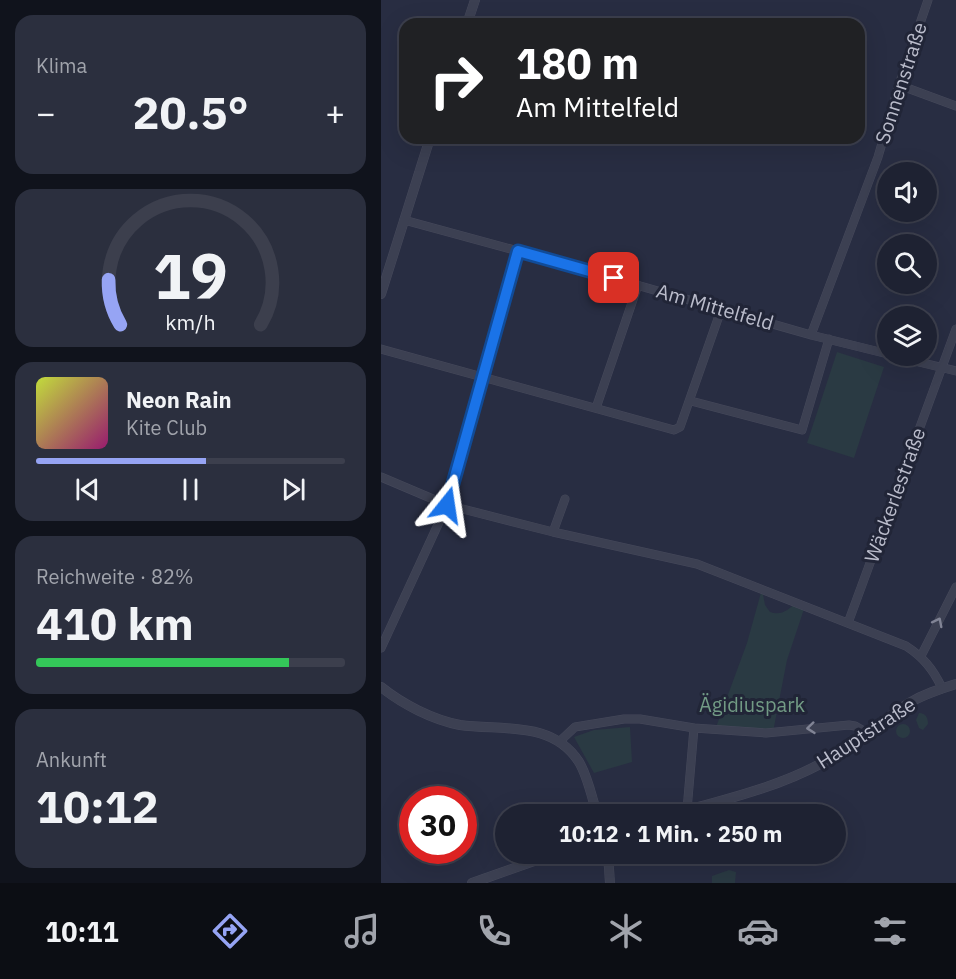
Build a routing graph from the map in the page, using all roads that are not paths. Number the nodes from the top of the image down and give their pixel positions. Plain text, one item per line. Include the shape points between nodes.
1 (475, 0) edge
2 (928, 0) edge
3 (469, 18) edge
4 (899, 85) junction
5 (956, 106) edge
6 (428, 144) edge
7 (404, 220) junction
8 (518, 251) junction
9 (638, 285) junction
10 (381, 294) edge
11 (721, 310) junction
12 (956, 329) edge
13 (811, 335) junction
14 (829, 339) junction
15 (381, 349) edge
16 (877, 351) edge
17 (937, 366) edge
18 (942, 367) junction
19 (956, 371) edge
20 (483, 377) junction
21 (690, 401) junction
22 (596, 408) junction
23 (381, 477) edge
24 (565, 499) dead end
25 (447, 505) junction
26 (553, 532) junction
27 (956, 587) edge
28 (848, 622) junction
29 (381, 648) edge
30 (921, 656) junction
31 (956, 684) edge
32 (381, 687) edge
33 (942, 688) junction
34 (694, 728) junction
35 (867, 733) junction
36 (559, 742) junction
37 (593, 804) edge
38 (688, 804) edge
39 (706, 804) edge
40 (526, 864) edge
41 (609, 864) edge
42 (472, 883) edge
43 (610, 883) edge

1 - 3 street
2 - 4 street, Sonnenstraße
4 - 5 street
4 - 13 street, Sonnenstraße via 878,157
6 - 7 street
7 - 8 street, Am Mittelfeld
7 - 10 street
8 - 9 street, Am Mittelfeld
8 - 20 street
9 - 11 street, Am Mittelfeld
9 - 22 street
11 - 13 street, Am Mittelfeld
11 - 21 street
12 - 18 street, Wäckerlestraße
13 - 14 street, Am Mittelfeld
14 - 16 street, Am Mittelfeld
14 - 21 street via 802,430
15 - 20 street
17 - 18 street
18 - 19 street
18 - 28 street, Wäckerlestraße
20 - 22 street
20 - 25 street
21 - 22 street via 680,427 674,430
23 - 25 street
24 - 26 street
25 - 26 street
25 - 29 street
26 - 28 street via 697,564
30 -> 27 street
28 - 30 street
30 - 33 street
31 - 33 street, Hauptstraße
32 - 36 street via 447,722 536,731
33 - 35 street, Hauptstraße via 909,703
35 -> 34 street via 849,724 766,733
34 - 36 street via 624,719 575,727
34 - 38 street
35 - 39 street, Hauptstraße via 836,755 794,776
36 - 37 street via 578,762
40 - 42 street
41 - 43 street

